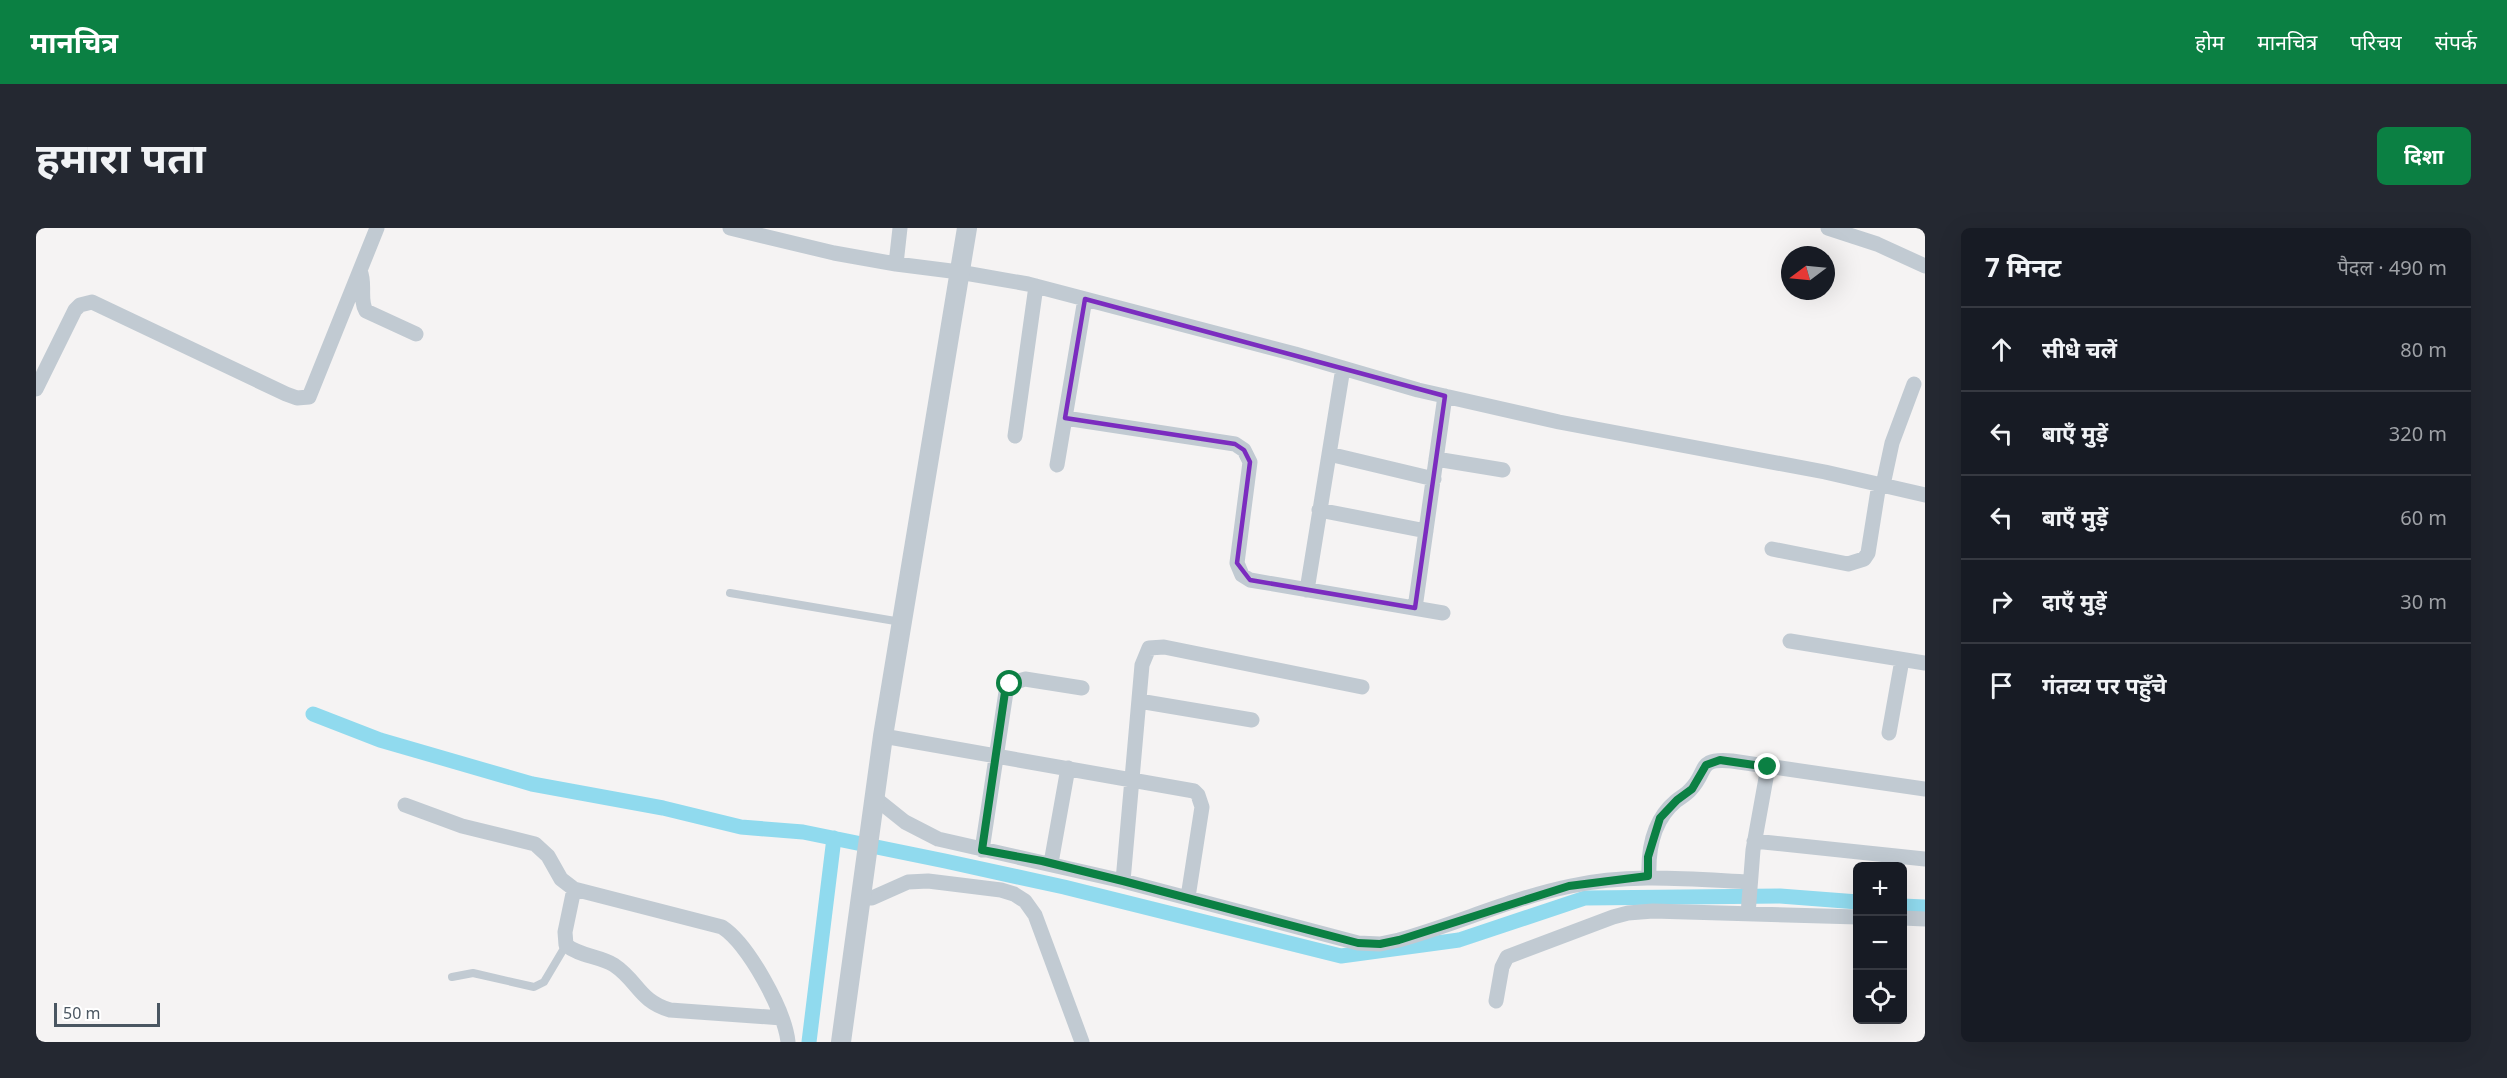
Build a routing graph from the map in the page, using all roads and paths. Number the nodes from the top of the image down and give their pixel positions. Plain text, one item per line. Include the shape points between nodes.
1 (377, 228) edge
2 (730, 228) edge
3 (900, 228) edge
4 (967, 228) edge
5 (1828, 228) edge
6 (896, 264) junction
7 (1925, 266) edge
8 (360, 271) junction
9 (959, 272) junction
10 (1036, 286) junction
11 (1085, 299) junction
12 (416, 334) dead end
13 (1343, 368) junction
14 (1914, 384) dead end
15 (36, 389) edge
16 (1445, 396) junction
17 (1065, 418) junction
18 (1015, 436) dead end
19 (1329, 454) junction
20 (1436, 459) junction
21 (1057, 465) dead end
22 (1503, 470) dead end
23 (1434, 479) junction
24 (1881, 485) junction
25 (1925, 495) edge
26 (1319, 510) junction
27 (1426, 531) junction
28 (1772, 549) dead end
29 (1307, 590) junction
30 (730, 593) dead end
31 (1415, 608) junction
32 (1443, 613) dead end
33 (903, 622) junction
34 (1790, 641) dead end
35 (1902, 660) junction
36 (1925, 663) edge
37 (1362, 687) dead end
38 (1082, 688) dead end
39 (1139, 701) junction
40 (1252, 720) dead end
41 (1889, 733) dead end
42 (883, 736) junction
43 (996, 756) junction
44 (1768, 767) junction
45 (1068, 768) junction
46 (1132, 779) junction
47 (1925, 789) edge
48 (874, 804) junction
49 (405, 805) dead end
50 (1754, 841) junction
51 (982, 850) junction
52 (1925, 859) edge
53 (1051, 863) junction
54 (1648, 876) junction
55 (1123, 881) junction
56 (1749, 886) junction
57 (574, 889) junction
58 (864, 889) junction
59 (1188, 897) junction
60 (1748, 910) junction
61 (1853, 917) edge
62 (1907, 918) edge
63 (1925, 919) edge
64 (566, 945) junction
65 (452, 977) dead end
66 (1496, 1001) dead end
67 (782, 1018) junction
68 (788, 1042) edge
69 (841, 1042) edge
70 (1082, 1042) edge

1 - 8 street
2 - 6 street
3 - 6 street
4 - 9 street
5 - 7 street
6 - 9 street
8 - 12 street via 366,311
8 - 15 street via 309,397 286,394 92,302 75,310
9 - 10 street
9 - 33 street
10 - 11 street
10 - 18 street
11 - 13 street
11 - 17 street
13 - 16 street
13 - 19 street
14 - 24 street
16 - 20 street
16 - 24 street
17 - 21 street
17 - 29 street via 1240,446 1250,462 1239,570 1250,580
19 - 23 street
19 - 26 street
20 - 22 street
20 - 23 street
23 - 27 street
24 - 25 street
24 - 28 street via 1864,559 1848,564
26 - 27 street
26 - 29 street
27 - 31 street
29 - 31 street
30 - 33 lane
31 - 32 street
33 - 42 street
34 - 35 street
35 - 36 street
35 - 41 street
37 - 39 street via 1157,646 1145,654
38 - 43 street via 1024,679 1010,684 1005,692
39 - 40 street
39 - 46 street
42 - 43 street
42 - 48 street
43 - 45 street
43 - 51 street
44 - 47 street
44 - 50 street
44 - 54 street via 1720,760 1706,765 1692,789 1660,818 1648,857
45 - 46 street
45 - 53 street
46 - 55 street
46 - 59 street via 1188,789 1201,800
48 - 51 street via 938,839
48 - 58 street
49 - 57 street via 462,826 536,844 561,879
50 - 52 street
50 - 56 street
51 - 53 street
53 - 55 street
54 - 56 street
54 - 59 street via 1569,886 1430,932 1380,944 1333,937
55 - 59 street
56 - 60 street
57 - 64 street
57 - 67 street via 722,927 738,940 751,959
58 - 69 street
58 - 70 street via 872,898 917,880 1001,890 1024,900 1035,915
60 - 61 street
60 - 66 street via 1653,911 1613,917 1507,957
62 - 63 street
64 - 65 lane via 544,981 534,987 473,973
64 - 67 street via 617,967 656,1006
67 - 68 street

